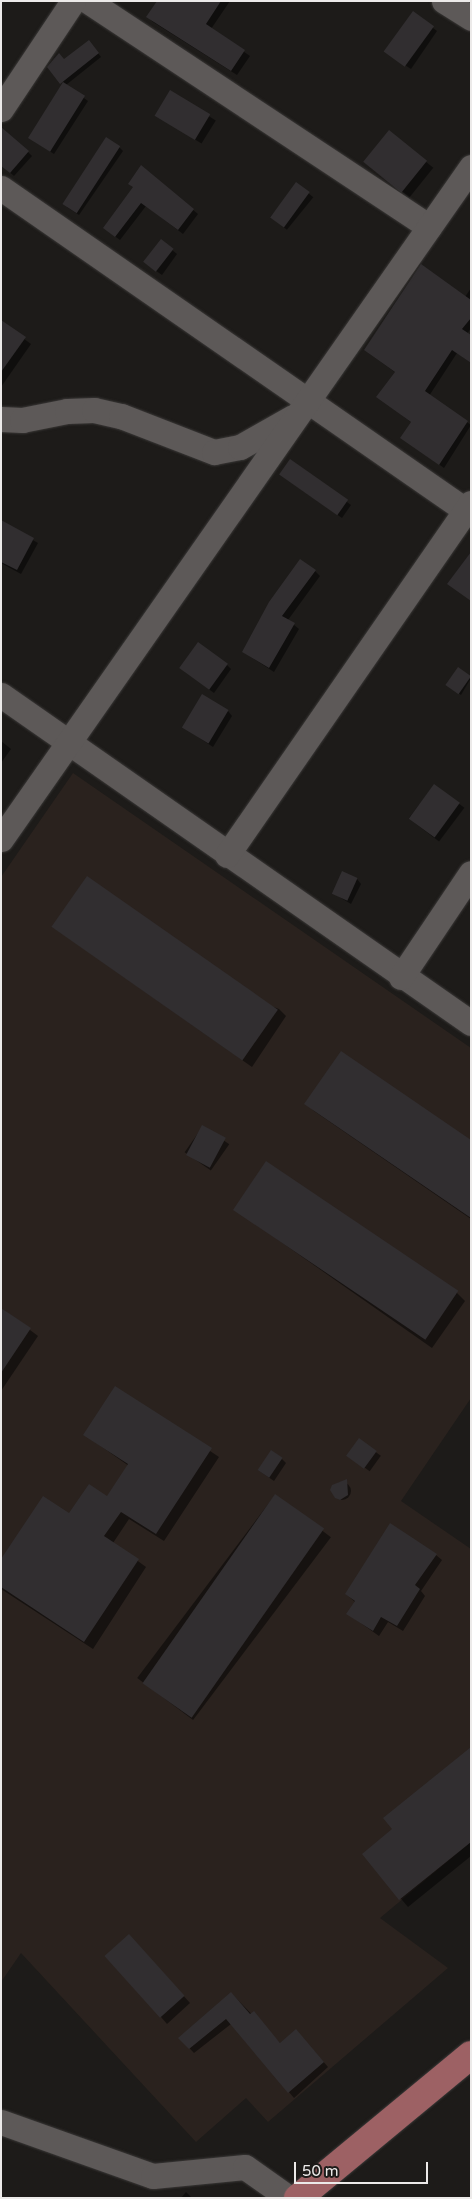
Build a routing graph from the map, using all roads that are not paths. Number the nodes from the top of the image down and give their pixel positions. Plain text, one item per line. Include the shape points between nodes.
1 (73, 1) edge
2 (88, 1) edge
3 (444, 1) edge
4 (471, 18) edge
5 (1, 109) edge
6 (471, 167) edge
7 (1, 188) edge
8 (429, 226) junction
9 (303, 407) junction
10 (1, 419) edge
11 (469, 509) edge
12 (1, 694) edge
13 (69, 742) junction
14 (1, 839) edge
15 (227, 855) junction
16 (471, 873) edge
17 (401, 977) junction
18 (471, 1023) edge
19 (471, 2055) edge
20 (1, 2122) edge
21 (289, 2198) edge
22 (298, 2198) edge

1 - 5 street
2 - 8 street
3 - 4 street
6 - 8 street
7 - 9 street
8 - 9 street
9 - 10 street via 240,447 214,452 121,416 94,410 67,411 22,420
9 - 11 street
9 - 13 street
11 - 15 street
12 - 13 street
13 - 14 street
13 - 15 street
15 - 17 street
16 - 17 street
17 - 18 street
19 - 22 main road
20 - 21 street via 152,2176 245,2167

